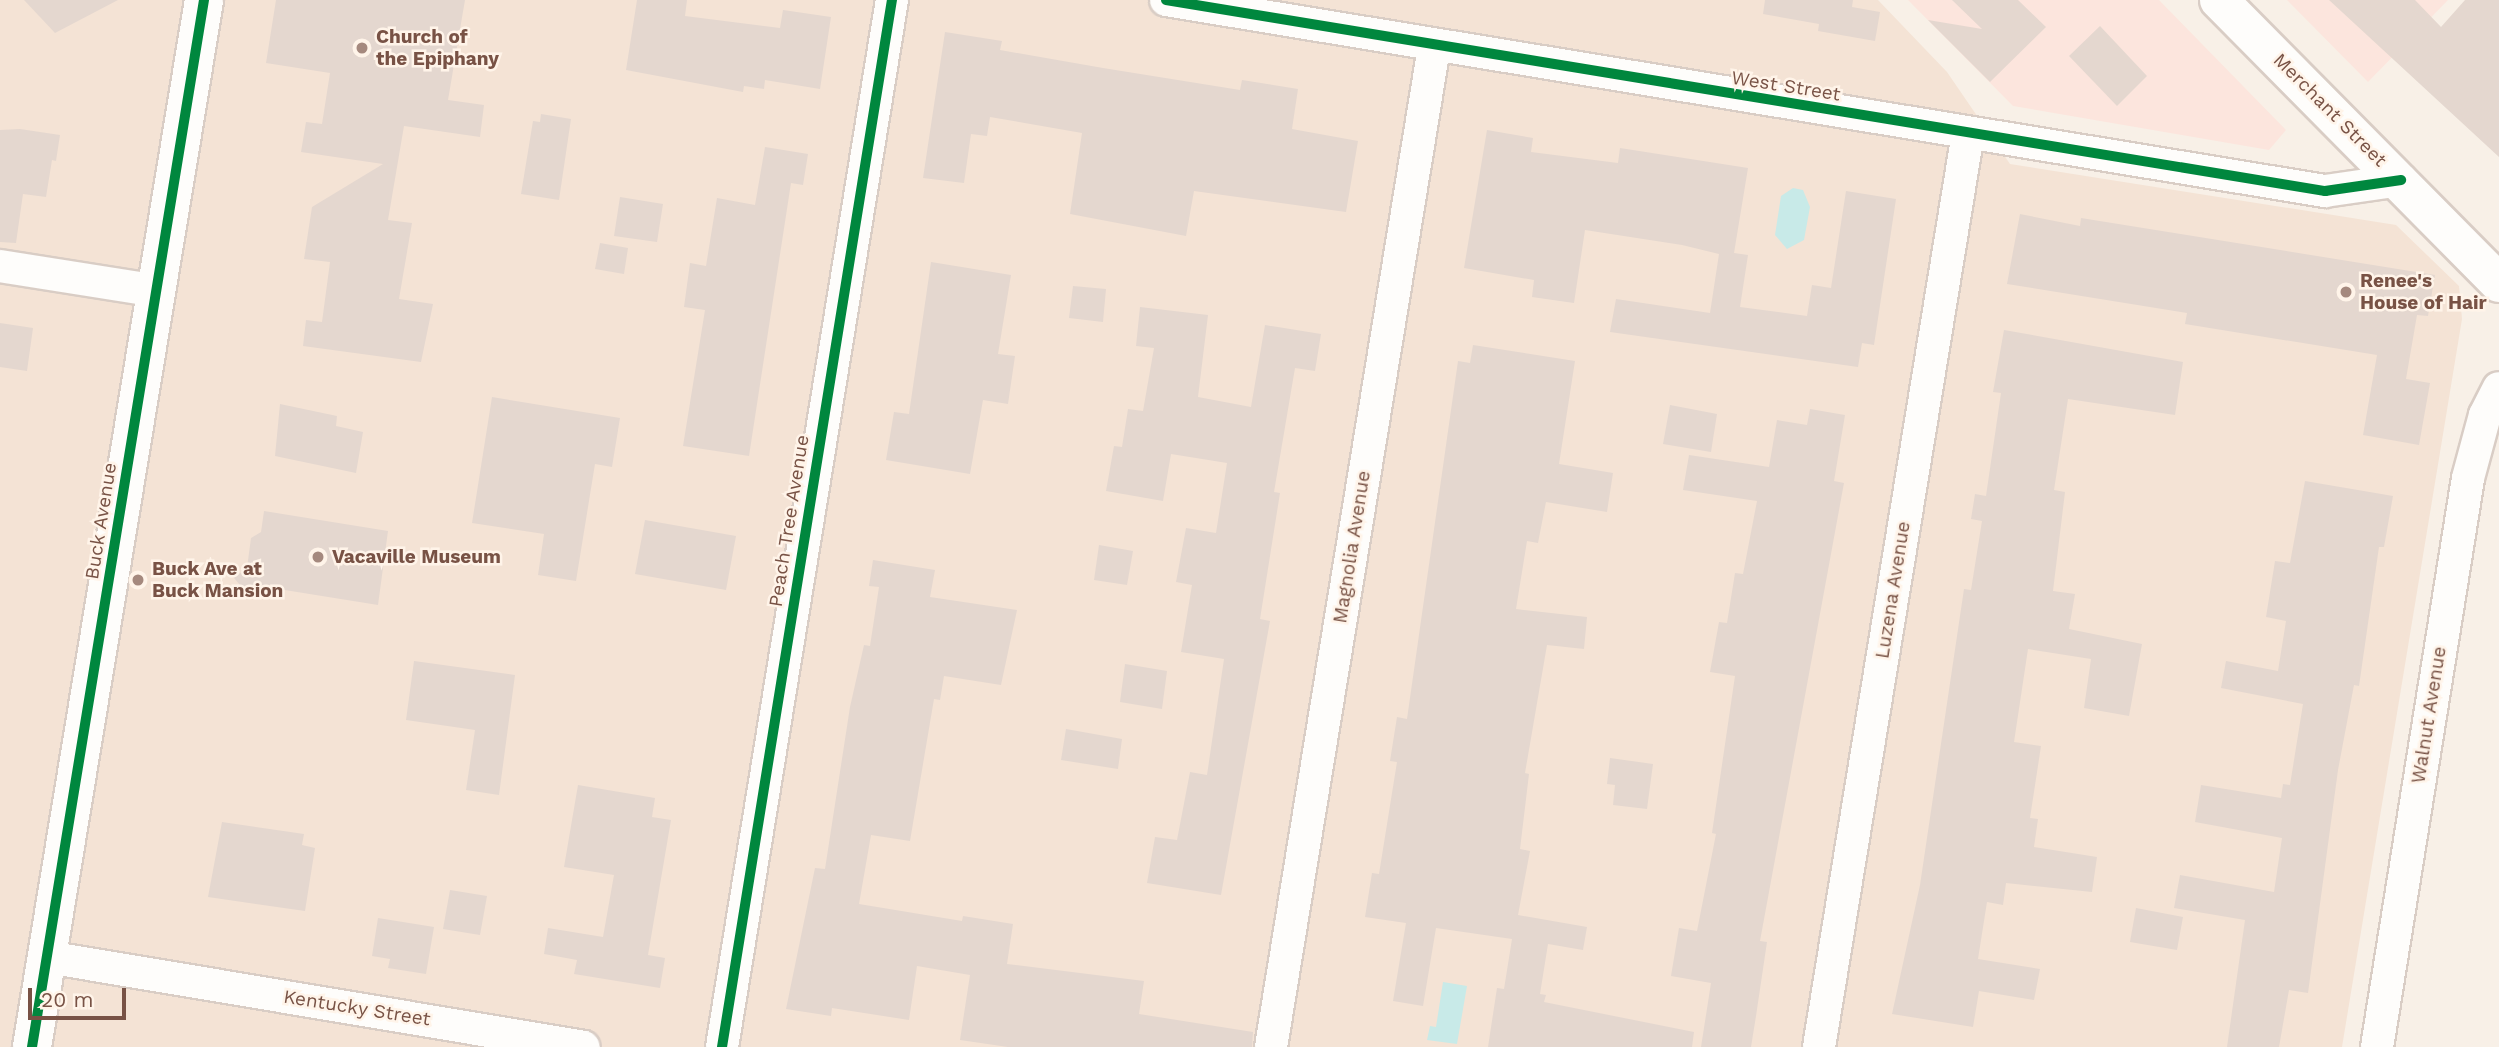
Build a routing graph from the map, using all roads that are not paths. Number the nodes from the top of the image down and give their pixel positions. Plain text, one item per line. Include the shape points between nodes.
1 (204, 0) edge
2 (892, 0) edge
3 (2219, 0) edge
4 (1173, 1) edge
5 (1434, 47) junction
6 (1968, 132) junction
7 (2401, 180) junction
8 (0, 265) edge
9 (2499, 283) edge
10 (157, 291) junction
11 (2499, 388) edge
12 (47, 957) junction
13 (32, 1047) edge
14 (584, 1047) edge
15 (722, 1047) edge
16 (1271, 1047) edge
17 (1819, 1047) edge
18 (2377, 1047) edge

1 - 10 street, Buck Avenue
2 - 15 street, Peach Tree Avenue
3 - 7 street, Merchant Street
4 - 5 street, West Street
5 - 6 street, West Street
5 - 16 street, Magnolia Avenue
6 - 7 street, West Street via 2325,191
6 - 17 street, Luzena Avenue
7 - 9 street, Merchant Street
8 - 10 street
10 - 12 street, Buck Avenue
11 - 18 street, Walnut Avenue via 2485,415 2468,478
12 - 13 street, Buck Avenue
12 - 14 street, Kentucky Street

